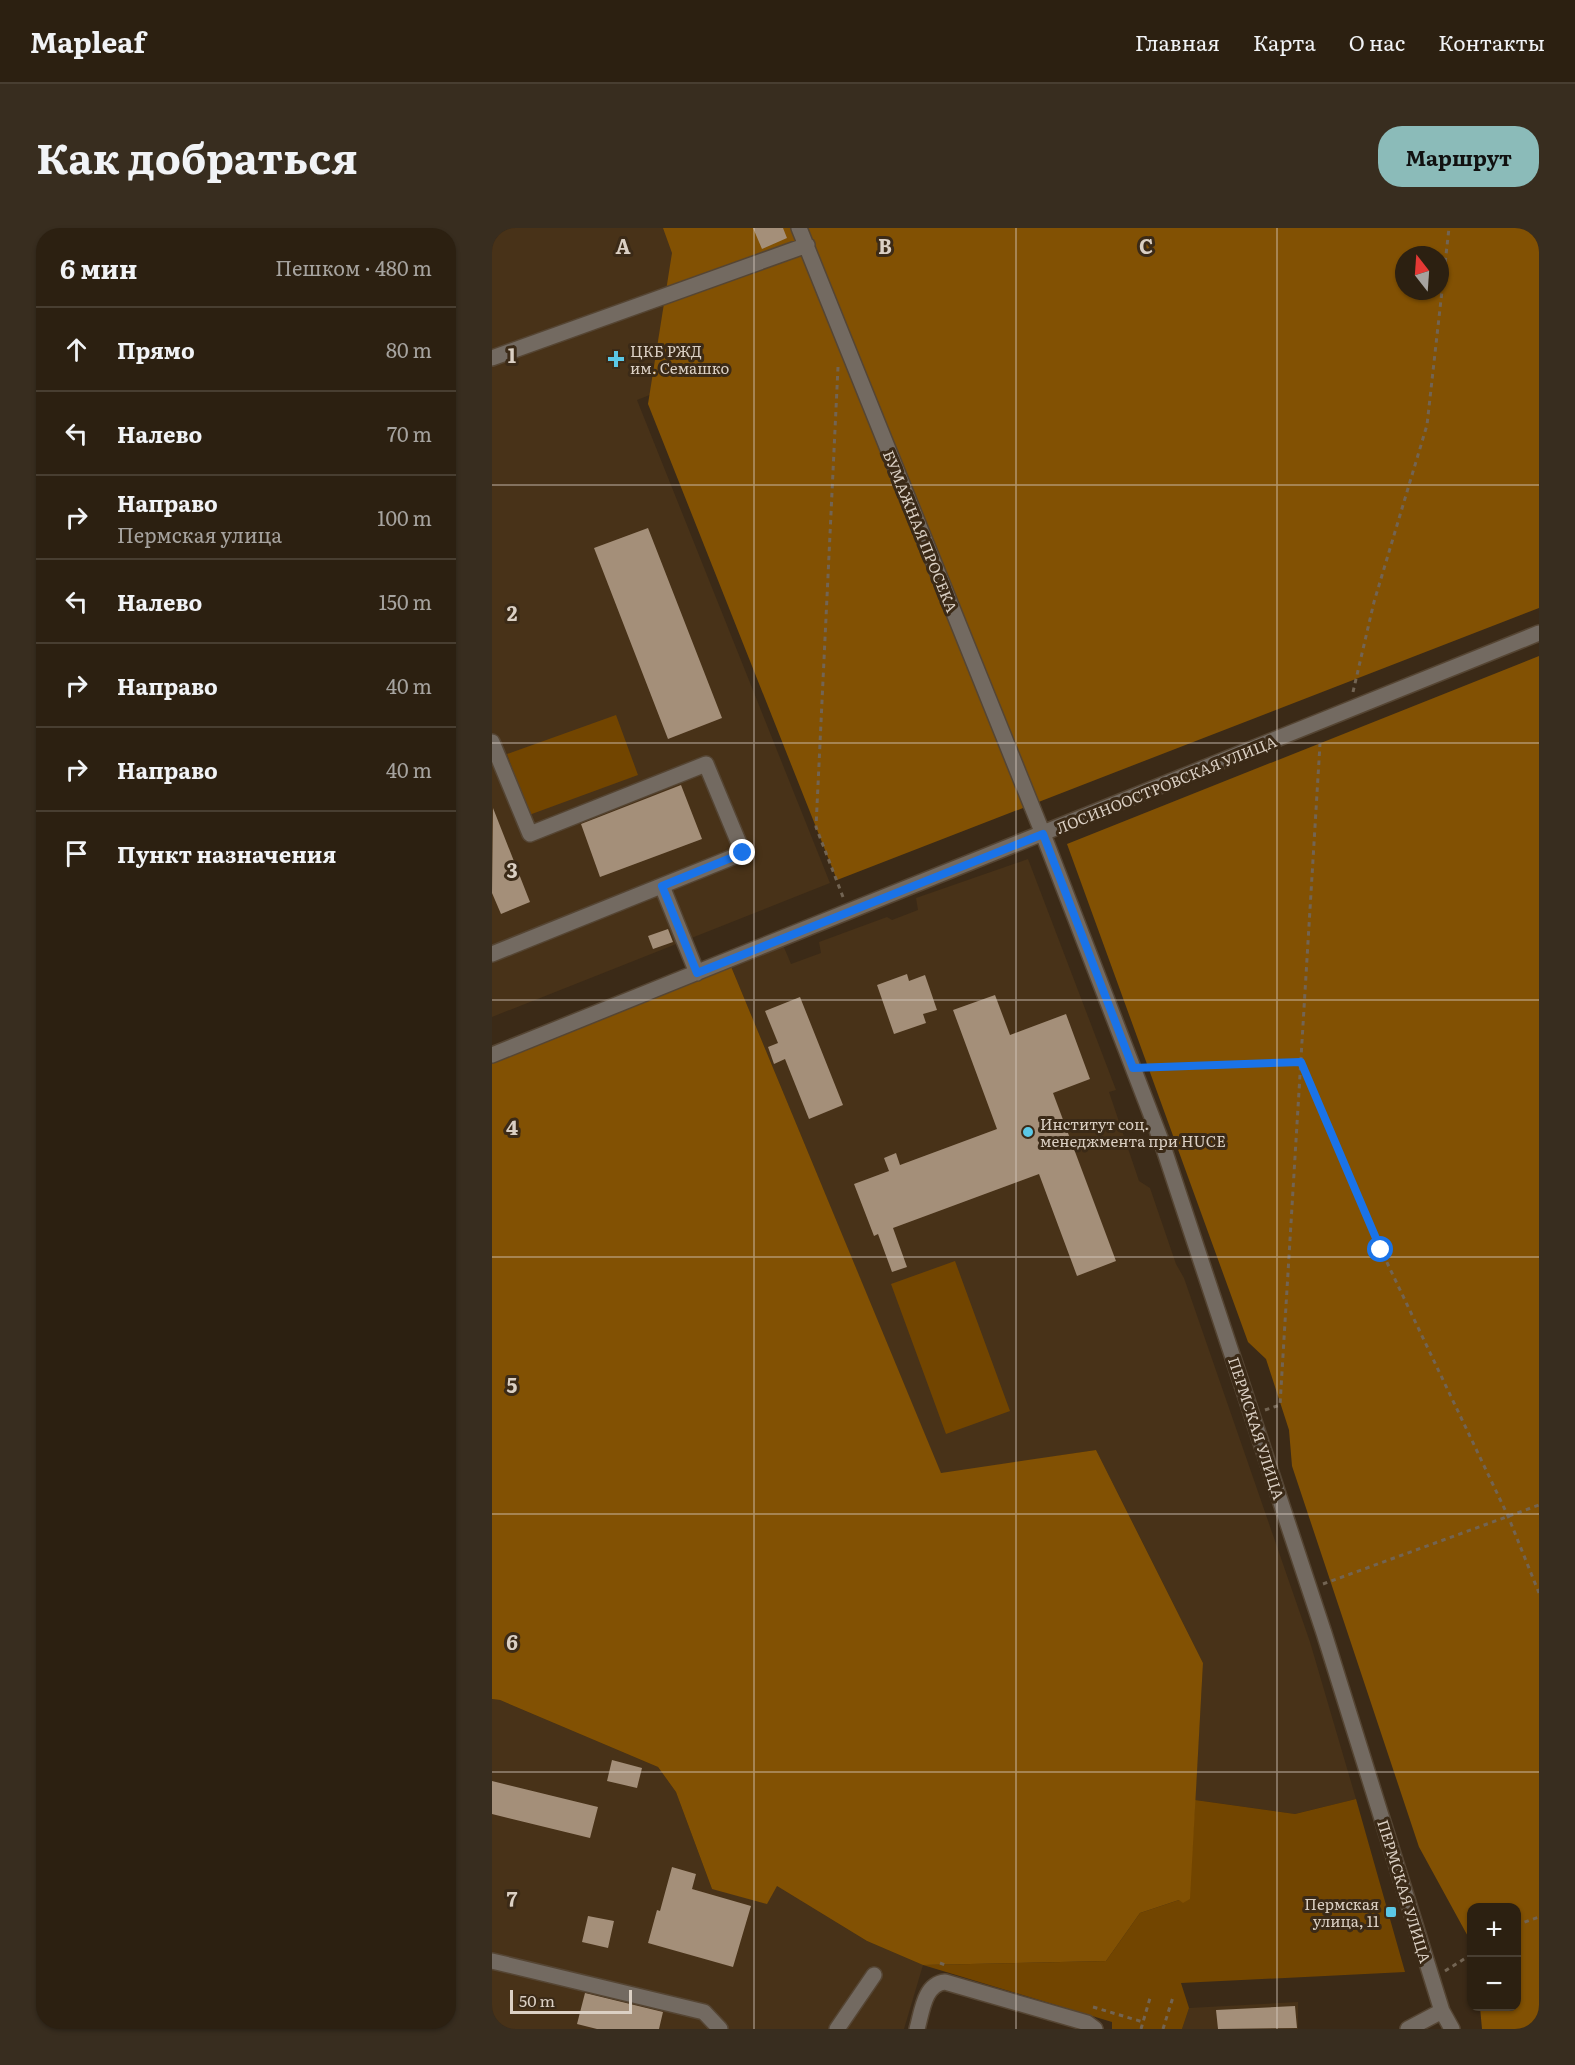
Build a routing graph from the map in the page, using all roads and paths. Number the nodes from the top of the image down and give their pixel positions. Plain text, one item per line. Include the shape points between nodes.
1 (800, 228) edge
2 (1449, 228) edge
3 (807, 245) junction
4 (838, 357) dead end
5 (492, 358) edge
6 (1539, 633) edge
7 (1349, 710) junction
8 (492, 742) edge
9 (1320, 744) dead end
10 (1043, 834) junction
11 (662, 886) junction
12 (849, 911) junction
13 (492, 954) edge
14 (697, 973) junction
15 (492, 1055) edge
16 (1301, 1062) junction
17 (1133, 1068) junction
18 (1252, 1414) junction
19 (1539, 1505) edge
20 (1508, 1516) junction
21 (1309, 1587) junction
22 (1539, 1593) edge
23 (1539, 1917) edge
24 (1521, 1923) edge
25 (1467, 1957) edge
26 (492, 1961) edge
27 (874, 1975) dead end
28 (1433, 1983) junction
29 (1173, 1997) dead end
30 (1150, 1998) dead end
31 (1442, 2011) junction
32 (720, 2029) edge
33 (837, 2029) edge
34 (917, 2029) edge
35 (1095, 2029) edge
36 (1141, 2029) edge
37 (1164, 2029) edge
38 (1408, 2029) edge
39 (1452, 2029) edge

1 - 3 street, БУМАЖНАЯ ПРОСЕКА
2 - 7 path via 1428,425 1374,602
3 - 5 street
3 - 10 street, БУМАЖНАЯ ПРОСЕКА
4 - 12 path via 816,827
6 - 7 street, ЛОСИНООСТРОВСКАЯ УЛИЦА
7 - 10 street, ЛОСИНООСТРОВСКАЯ УЛИЦА
8 - 11 street via 530,834 706,764 743,853
9 - 16 path
10 - 12 street, ЛОСИНООСТРОВСКАЯ УЛИЦА
10 - 17 street, ПЕРМСКАЯ УЛИЦА
11 - 13 street
11 - 14 street
12 - 14 street, ЛОСИНООСТРОВСКАЯ УЛИЦА
14 - 15 street, ЛОСИНООСТРОВСКАЯ УЛИЦА
16 - 17 path
16 - 18 path via 1281,1405
16 - 20 path via 1381,1250
17 - 18 street, ПЕРМСКАЯ УЛИЦА via 1162,1143
18 - 21 street, ПЕРМСКАЯ УЛИЦА
19 - 20 path
20 - 21 path
20 - 22 path
21 - 28 street, ПЕРМСКАЯ УЛИЦА
23 - 24 path
25 - 28 path
26 - 32 street via 704,2012
27 - 33 street
28 - 31 street, ПЕРМСКАЯ УЛИЦА
29 - 37 path
30 - 36 path
31 - 38 street
31 - 39 street, ПЕРМСКАЯ УЛИЦА
34 - 35 street via 930,1990 945,1982 1087,2023

